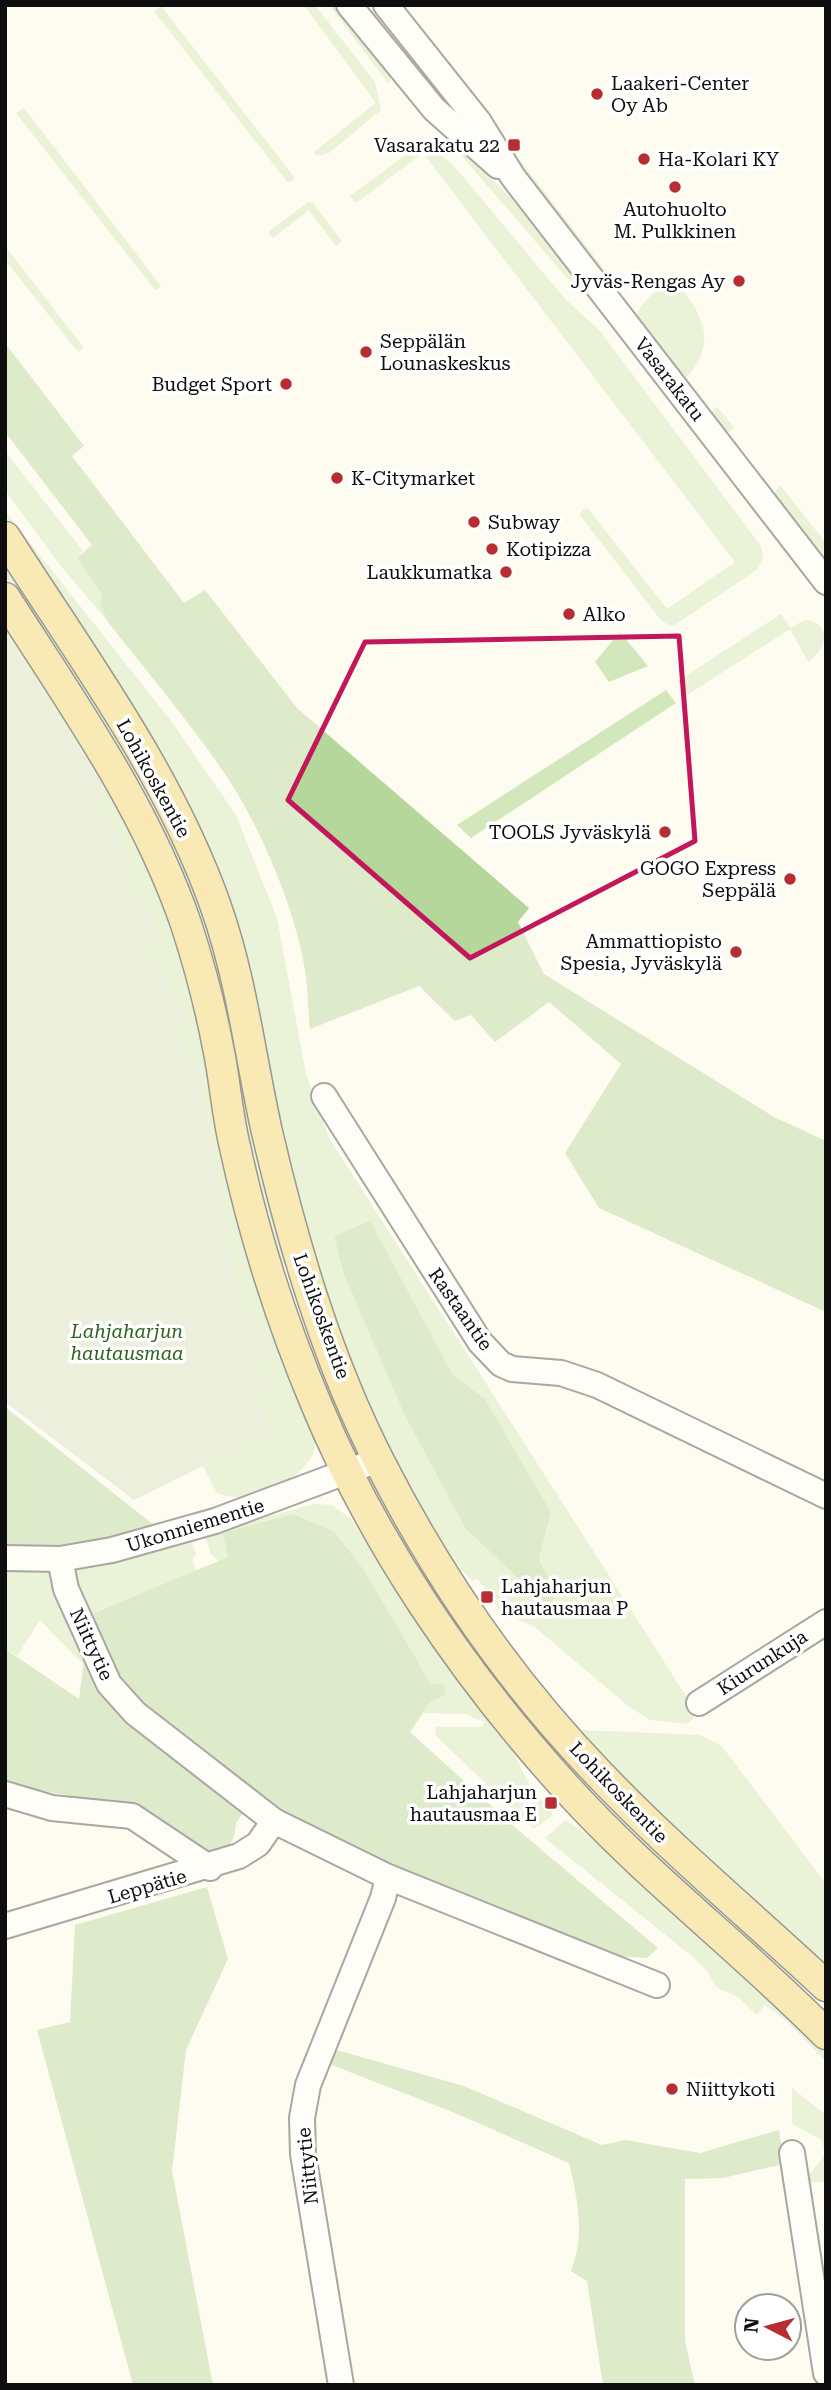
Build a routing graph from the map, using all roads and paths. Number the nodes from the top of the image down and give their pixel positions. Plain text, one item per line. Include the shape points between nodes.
1 (349, 5) edge
2 (386, 5) edge
3 (513, 177) junction
4 (5, 537) edge
5 (826, 582) edge
6 (5, 598) edge
7 (324, 1096) dead end
8 (378, 1460) junction
9 (348, 1473) junction
10 (826, 1496) edge
11 (5, 1558) edge
12 (60, 1559) junction
13 (826, 1622) edge
14 (699, 1703) dead end
15 (5, 1794) edge
16 (274, 1821) junction
17 (210, 1868) junction
18 (388, 1877) junction
19 (5, 1926) edge
20 (657, 1985) dead end
21 (826, 1986) edge
22 (826, 2034) edge
23 (792, 2153) dead end
24 (826, 2372) edge
25 (341, 2385) edge

1 - 3 street, Vasarakatu via 433,109
2 - 3 street, Vasarakatu via 479,122
3 - 5 street, Vasarakatu
4 - 8 main road, Lohikoskentie via 155,772 197,857 234,966 289,1222 318,1314
6 - 9 main road, Lohikoskentie via 127,789 166,873 209,1003 234,1146 256,1229 317,1408
7 - 10 street, Rastaantie via 480,1342 501,1364 561,1373 597,1385
8 - 9 street, Ukonniementie
8 - 21 main road, Lohikoskentie via 430,1554 479,1628 549,1718 660,1835
9 - 12 street, Ukonniementie via 215,1521 113,1550
9 - 22 main road, Lohikoskentie via 400,1568 448,1639 562,1783
11 - 12 street, Ukonniementie
12 - 16 street, Niittytie via 66,1589 109,1684 135,1713
13 - 14 street, Kiurunkuja
15 - 17 street via 52,1808 132,1816
16 - 17 street, Leppätie via 258,1844
16 - 18 street, Niittytie
17 - 19 street, Leppätie
18 - 20 street, Niittytie
18 - 25 street, Niittytie via 308,2085 302,2118 303,2154
23 - 24 street

